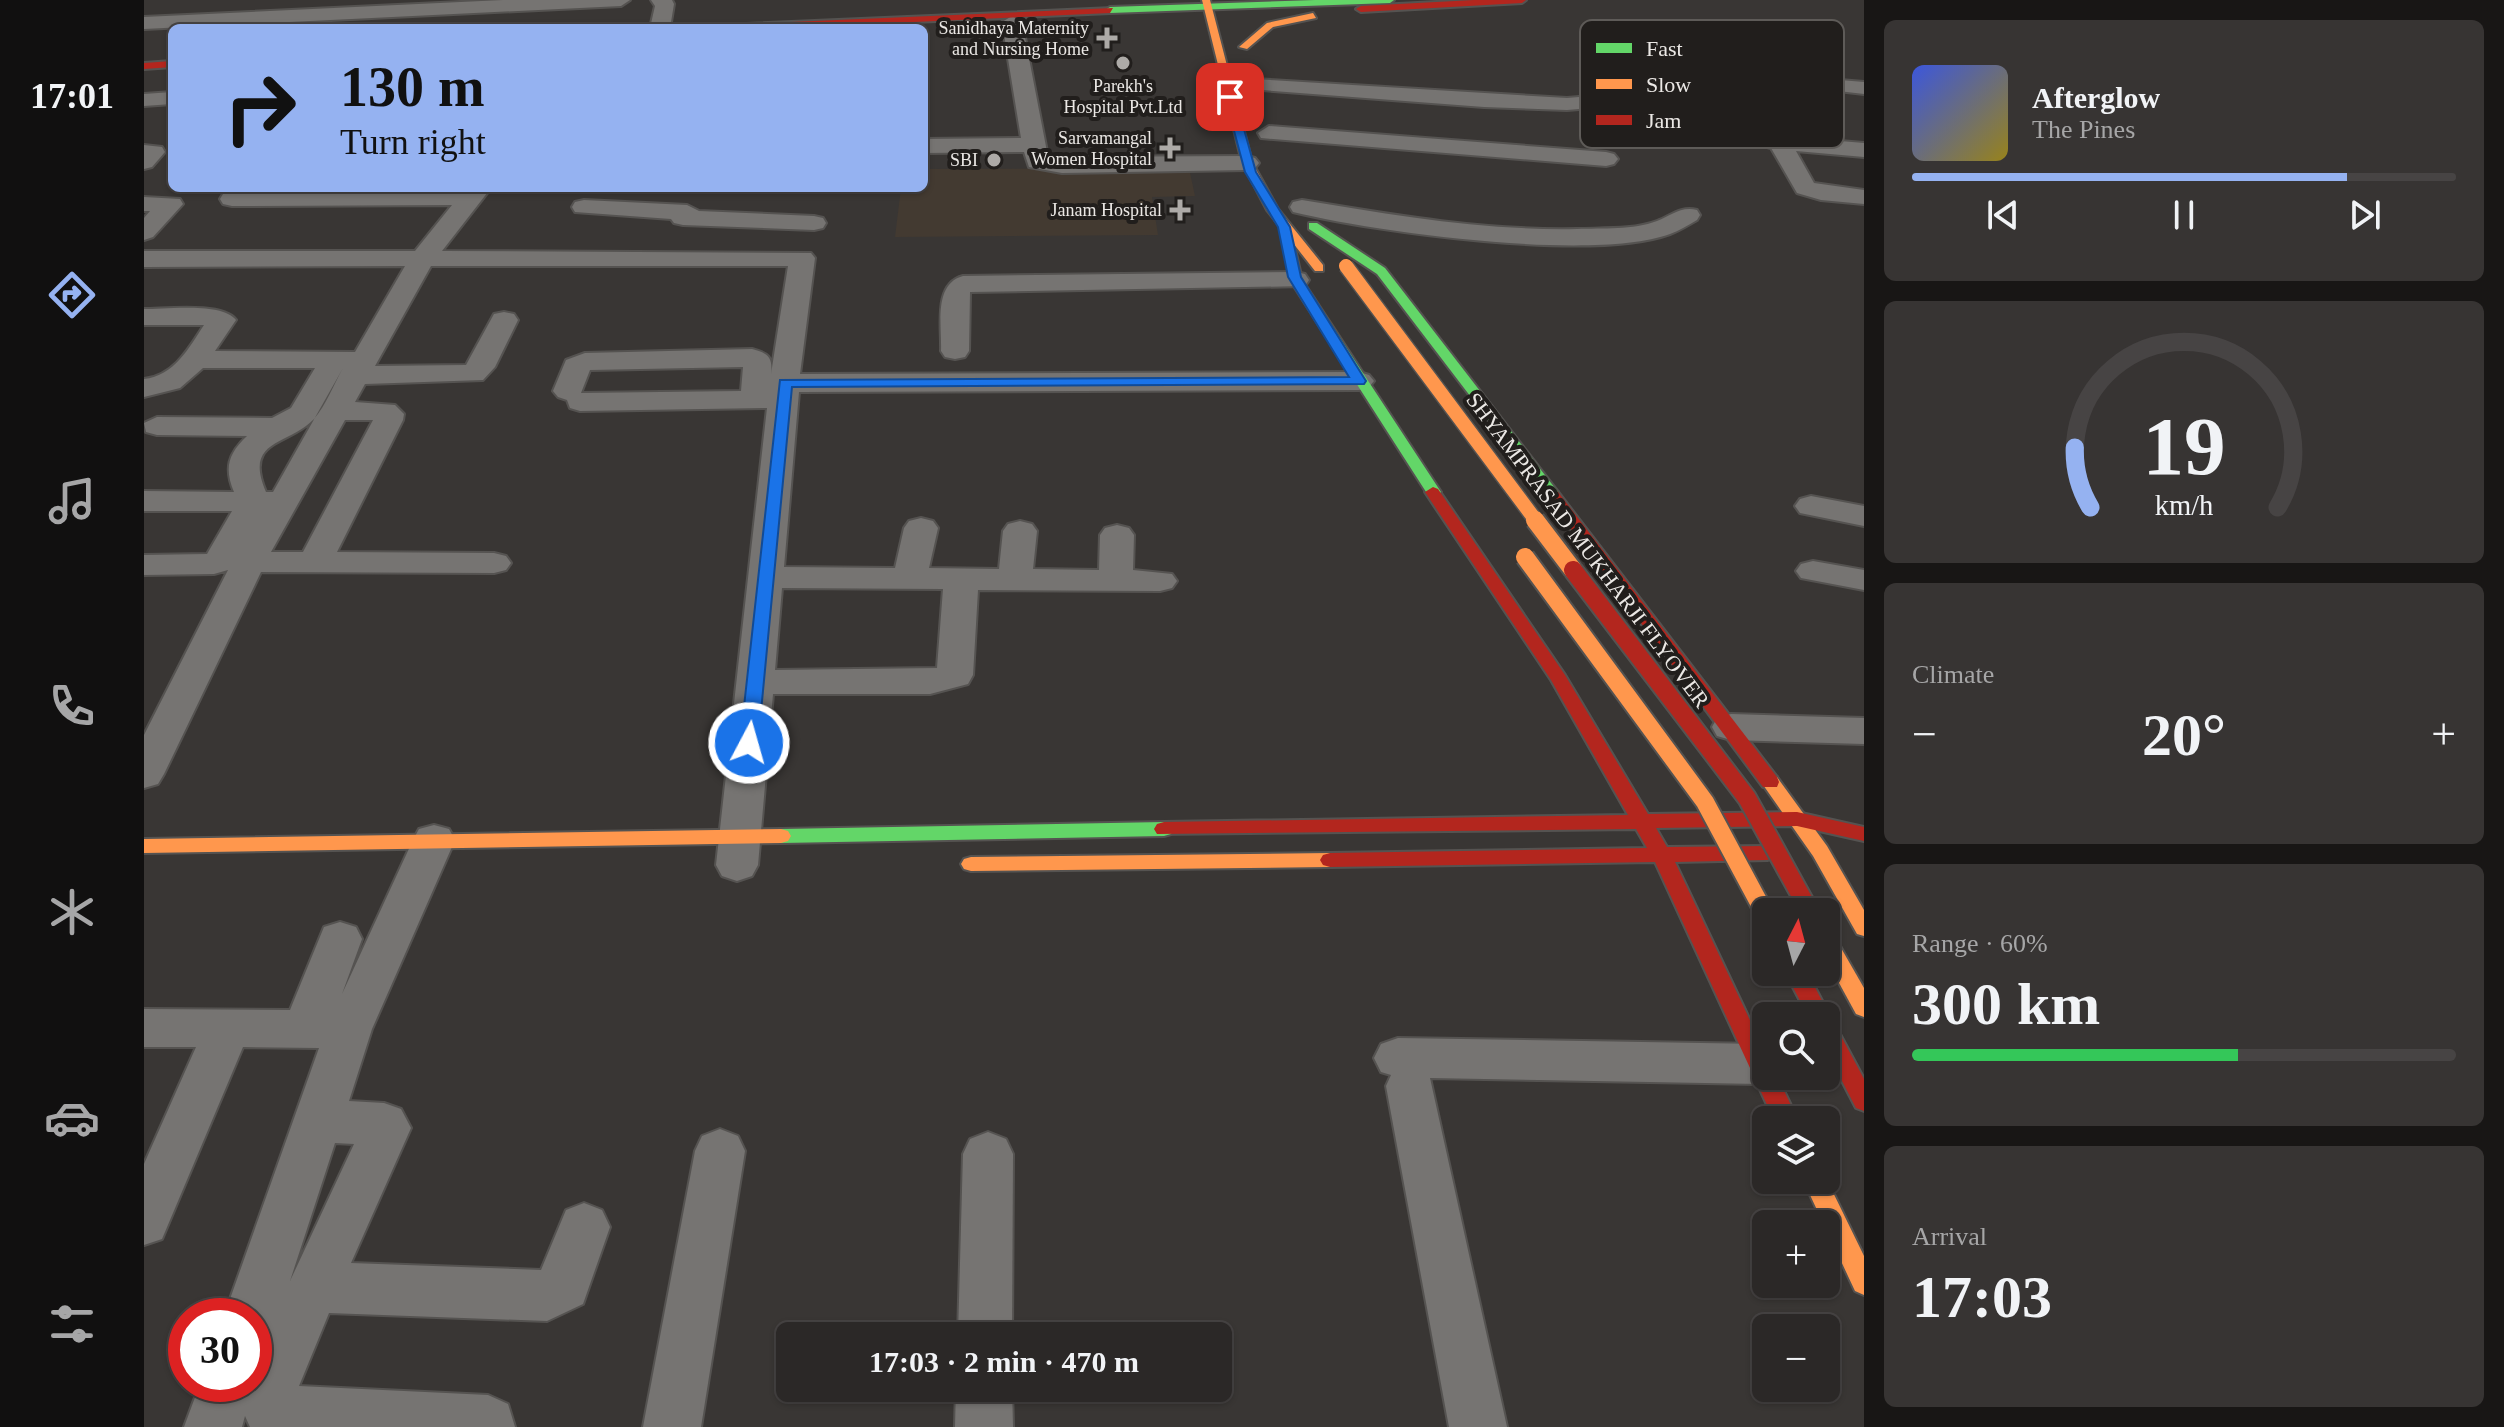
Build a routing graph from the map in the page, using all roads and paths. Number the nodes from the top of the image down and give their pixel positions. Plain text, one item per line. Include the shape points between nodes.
1 (212, 0) edge
2 (351, 0) edge
3 (621, 0) edge
4 (660, 0) edge
5 (1161, 0) edge
6 (1307, 0) edge
7 (1390, 0) edge
8 (1522, 0) edge
9 (1208, 7) edge
10 (1232, 7) edge
11 (1333, 7) junction
12 (1114, 9) junction
13 (1006, 12) edge
14 (329, 15) junction
15 (1136, 17) junction
16 (173, 22) junction
17 (144, 23) edge
18 (661, 24) edge
19 (794, 24) edge
20 (912, 24) edge
21 (1178, 26) dead end
22 (1195, 40) dead end
23 (1219, 49) junction
24 (168, 56) edge
25 (144, 58) edge
26 (168, 64) edge
27 (144, 66) edge
28 (1249, 66) junction
29 (1844, 86) edge
30 (1864, 88) edge
31 (168, 98) edge
32 (144, 100) edge
33 (1580, 103) edge
34 (1265, 121) junction
35 (1034, 145) junction
36 (928, 146) edge
37 (1783, 148) edge
38 (1840, 148) edge
39 (1864, 150) edge
40 (1276, 158) dead end
41 (1606, 159) dead end
42 (1247, 163) junction
43 (697, 192) edge
44 (357, 193) edge
45 (475, 193) edge
46 (178, 196) edge
47 (1864, 197) edge
48 (232, 199) dead end
49 (144, 204) edge
50 (584, 207) dead end
51 (1303, 209) junction
52 (685, 215) junction
53 (1688, 215) dead end
54 (814, 223) dead end
55 (144, 232) edge
56 (659, 258) junction
57 (144, 259) edge
58 (422, 259) junction
59 (1314, 276) junction
60 (144, 317) edge
61 (504, 320) dead end
62 (955, 351) dead end
63 (193, 359) junction
64 (351, 365) junction
65 (1359, 381) junction
66 (144, 388) edge
67 (774, 394) junction
68 (312, 417) junction
69 (157, 426) dead end
70 (144, 501) edge
71 (268, 502) junction
72 (1811, 506) dead end
73 (1864, 516) edge
74 (921, 528) dead end
75 (1020, 531) dead end
76 (1117, 535) dead end
77 (1516, 545) dead end
78 (249, 562) junction
79 (315, 562) junction
80 (494, 563) dead end
81 (144, 565) edge
82 (1813, 571) dead end
83 (765, 577) junction
84 (910, 578) junction
85 (961, 579) junction
86 (1015, 579) junction
87 (1116, 580) junction
88 (1864, 580) edge
89 (1160, 581) dead end
90 (755, 682) junction
91 (1731, 727) junction
92 (1864, 731) edge
93 (144, 774) edge
94 (1797, 819) junction
95 (1642, 823) junction
96 (1864, 834) edge
97 (1864, 842) edge
98 (144, 846) edge
99 (1820, 851) junction
100 (1662, 856) junction
101 (737, 858) junction
102 (424, 862) junction
103 (954, 865) dead end
104 (1756, 898) edge
105 (1802, 898) edge
106 (1864, 928) edge
107 (340, 939) dead end
108 (1840, 965) edge
109 (1864, 1008) edge
110 (144, 1028) edge
111 (228, 1028) junction
112 (328, 1029) junction
113 (1752, 1047) edge
114 (1840, 1056) edge
115 (1752, 1064) edge
116 (1864, 1101) edge
117 (318, 1121) junction
118 (720, 1151) dead end
119 (988, 1154) dead end
120 (1822, 1194) edge
121 (144, 1222) edge
122 (584, 1227) dead end
123 (1864, 1283) edge
124 (314, 1287) junction
125 (257, 1298) edge
126 (985, 1322) edge
127 (222, 1402) edge
128 (984, 1402) edge
129 (396, 1423) edge
130 (488, 1424) dead end
131 (213, 1427) edge
132 (672, 1427) edge
133 (984, 1427) edge
134 (1478, 1427) edge

1 - 16 street
2 - 14 street
3 - 14 street
4 - 18 street via 665,4
5 - 12 main road
6 - 11 main road
7 - 11 main road
8 - 11 main road
9 - 10 main road
9 - 12 main road
9 - 15 main road
9 - 23 main road
10 - 11 main road
10 - 28 main road
11 - 28 main road via 1270,25
12 - 13 main road
13 - 15 main road
13 - 19 main road
13 - 20 main road
13 - 35 street
14 - 16 street
15 - 21 main road
16 - 17 street
22 - 23 main road
23 - 42 main road
24 - 25 main road
26 - 27 main road
28 - 33 street via 1484,101
28 - 34 main road
29 - 30 street
31 - 32 street
34 - 40 main road
34 - 41 street
35 - 36 street
35 - 42 street via 1037,162 1062,166
37 - 47 street via 1805,188
38 - 39 street
42 - 59 main road
43 - 52 street
44 - 45 street
44 - 48 street
45 - 58 street
46 - 49 street
46 - 55 street
50 - 52 street
51 - 53 street via 1562,238 1678,226
51 - 91 main road via 1381,271
51 - 105 main road, SHYAMPRASAD MUKHARJI FLYOVER, bridge via 1747,798
52 - 54 street
52 - 56 street
56 - 58 street
56 - 67 street via 802,258
57 - 58 street
58 - 64 street
59 - 62 street via 963,284 956,291
59 - 65 main road
60 - 63 street via 220,317
61 - 64 street via 473,374
63 - 64 street
63 - 66 street via 171,384
64 - 68 street
65 - 67 street
65 - 95 main road via 1559,679
67 - 67 street via 574,396 576,366 585,362 752,358
67 - 83 street
68 - 69 street
68 - 71 street
68 - 71 street via 256,442 242,464 243,476
68 - 79 street via 389,414
70 - 71 street
71 - 78 street
71 - 81 street via 214,564
72 - 73 street
74 - 84 street
75 - 86 street
76 - 87 street
77 - 104 main road, bridge via 1705,802
78 - 79 street
78 - 93 street
79 - 80 street
82 - 88 street
83 - 84 street
83 - 90 street
84 - 85 street
85 - 86 street
85 - 90 street via 955,675 930,682
86 - 87 street
87 - 89 street
90 - 101 street
91 - 92 street
91 - 94 main road
94 - 95 main road
94 - 96 main road
94 - 99 main road
95 - 100 main road
95 - 101 main road
97 - 99 main road
98 - 102 main road
99 - 100 main road
99 - 106 main road
100 - 103 main road
100 - 113 main road
101 - 102 main road
102 - 112 street
107 - 112 street
108 - 109 main road
110 - 111 street
111 - 112 street
111 - 121 street
112 - 117 street
114 - 116 main road
115 - 134 street via 1404,1072
117 - 124 street via 372,1122 386,1128
117 - 125 street
118 - 132 street
119 - 126 street
120 - 123 main road
122 - 124 street via 564,1286 547,1296
124 - 129 street via 273,1377 270,1408
127 - 131 street
128 - 133 street
129 - 130 street

